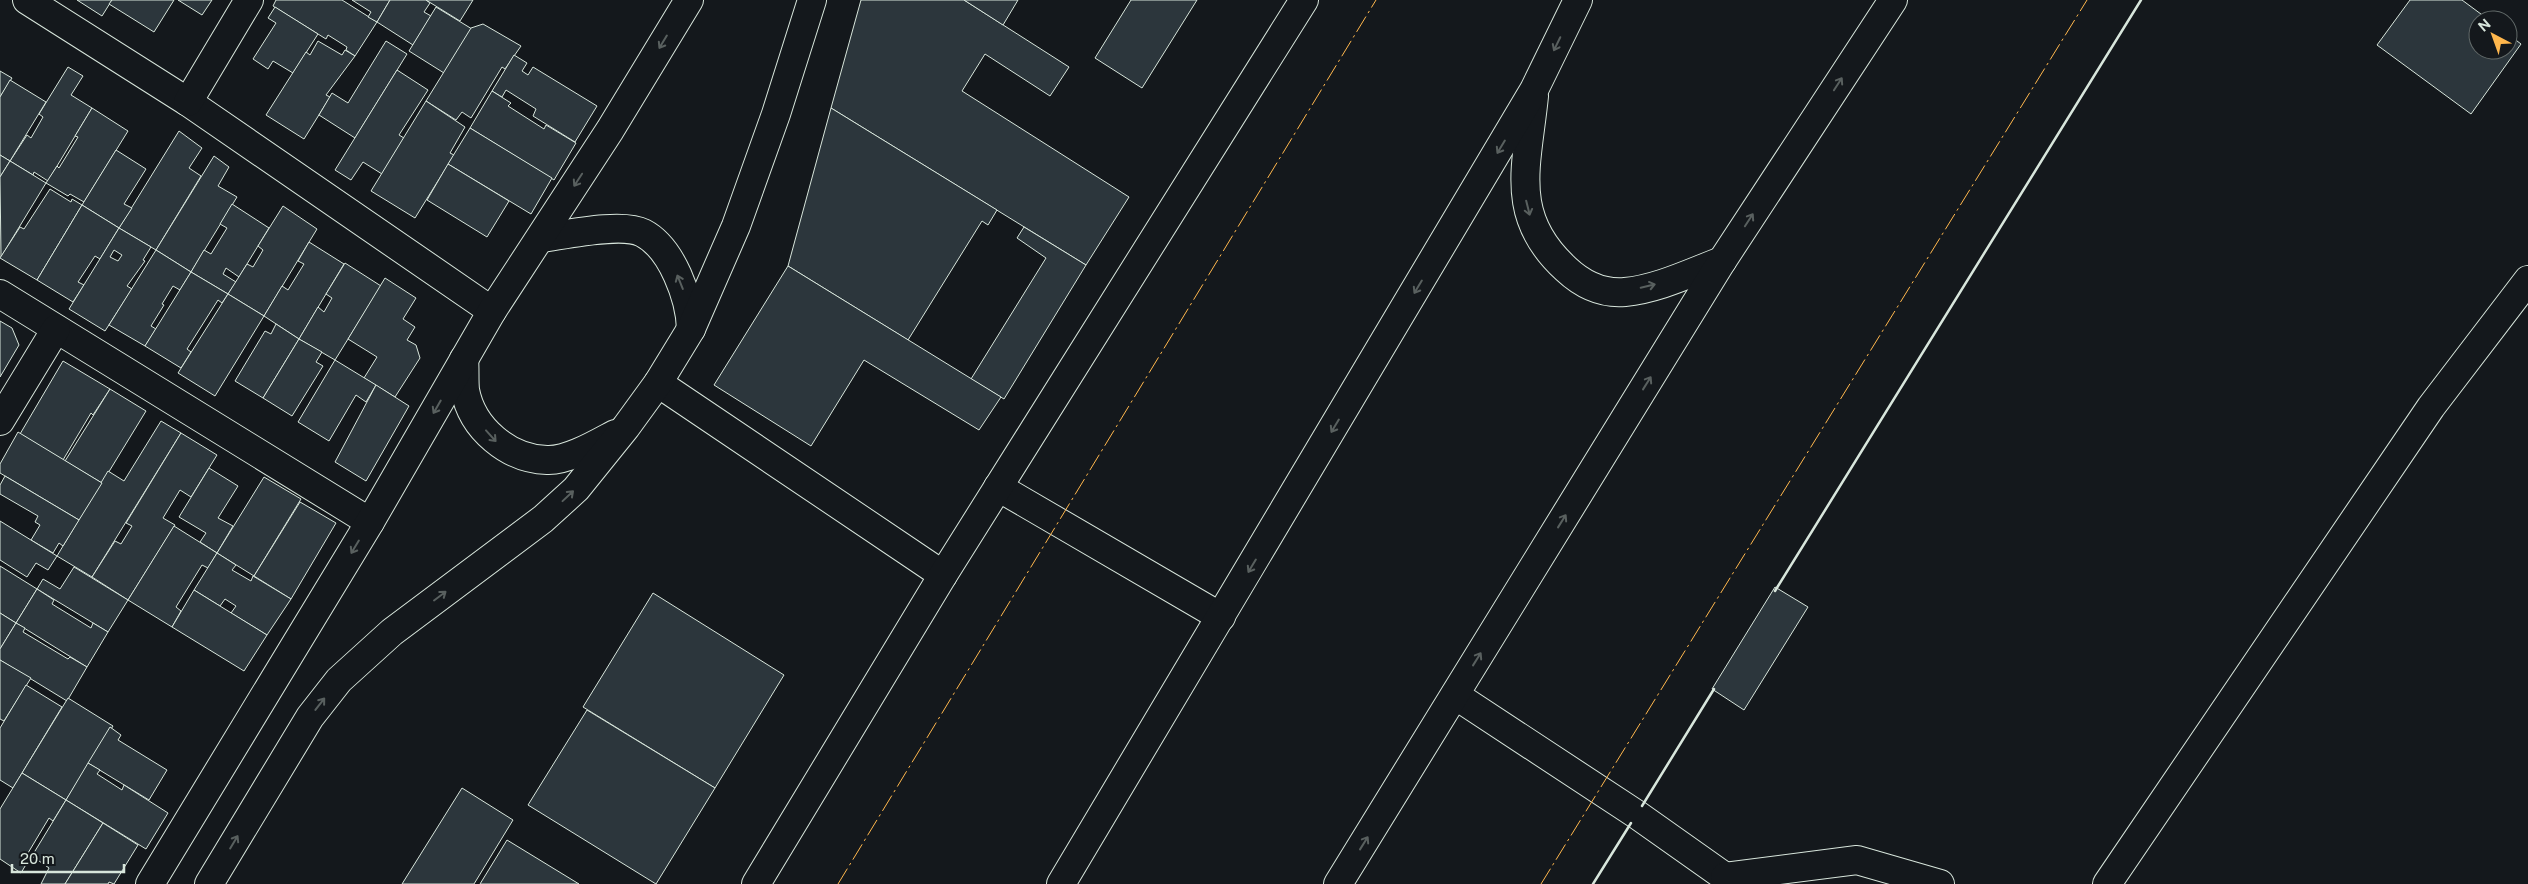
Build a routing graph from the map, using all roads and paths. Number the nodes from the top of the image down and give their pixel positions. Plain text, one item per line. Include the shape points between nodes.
1 (27, 0) edge
2 (249, 0) edge
3 (688, 0) edge
4 (812, 0) edge
5 (1304, 0) edge
6 (1578, 0) edge
7 (1893, 0) edge
8 (1534, 90) junction
9 (188, 102) junction
10 (541, 238) junction
11 (1722, 261) junction
12 (2528, 280) edge
13 (0, 294) edge
14 (492, 311) junction
15 (56, 329) junction
16 (691, 329) junction
17 (464, 359) junction
18 (658, 383) junction
19 (0, 421) edge
20 (626, 428) junction
21 (998, 487) junction
22 (370, 522) junction
23 (943, 575) junction
24 (1221, 617) junction
25 (1455, 695) junction
26 (1730, 881) edge
27 (150, 884) edge
28 (209, 884) edge
29 (756, 884) edge
30 (1061, 884) edge
31 (1338, 884) edge
32 (1940, 884) edge
33 (2107, 884) edge

1 - 9 main road
2 - 9 main road
3 -> 10 main road
4 - 16 main road via 736,226
5 - 21 main road
6 -> 8 main road
11 -> 7 main road
8 -> 11 main road via 1525,195 1532,222 1555,259 1593,288 1624,292 1658,284
8 -> 24 main road
9 - 14 main road
10 - 14 main road
16 -> 10 main road via 681,281 669,259 643,233 614,230
25 -> 11 main road
12 - 33 main road via 2430,407
13 - 15 main road
14 - 17 main road
15 - 19 main road
15 - 22 main road
16 - 18 main road
17 -> 20 main road via 466,391 476,417 502,447 525,457 549,461 570,455
17 -> 22 main road
18 - 20 main road
18 - 23 main road
28 -> 20 main road via 310,717 338,680 392,632 543,520 576,489
21 - 23 main road
21 - 24 main road
22 -> 27 main road
23 - 29 main road
24 - 30 main road
25 - 26 main road via 1636,814
31 -> 25 main road
26 - 32 main road via 1857,860

